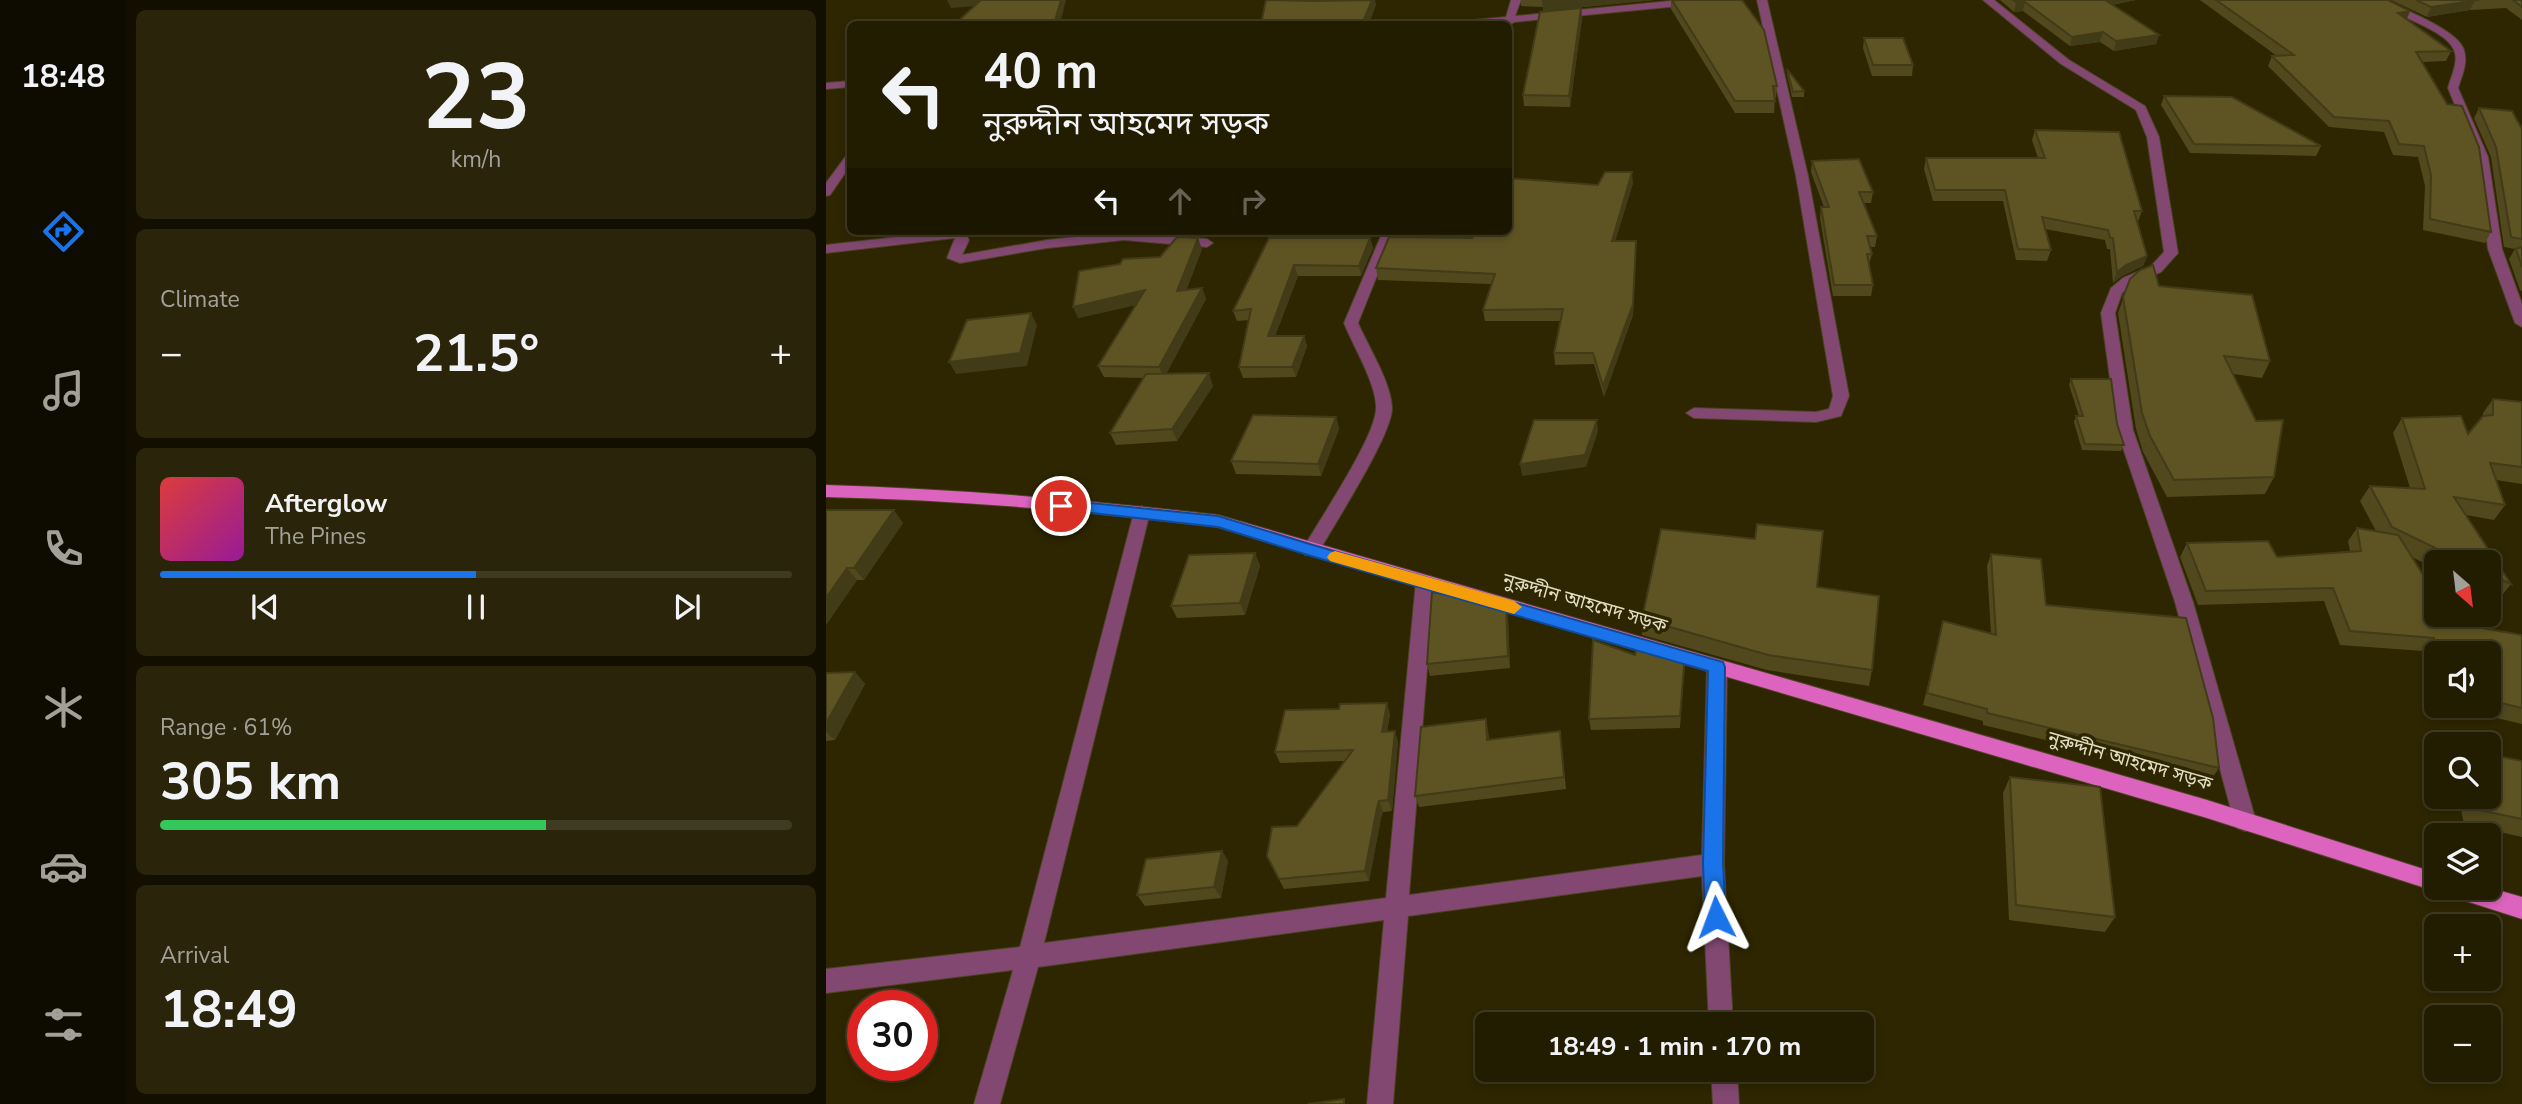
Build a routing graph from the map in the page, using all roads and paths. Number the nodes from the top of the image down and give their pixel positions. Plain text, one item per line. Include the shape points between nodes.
1 (1516, 0) edge
2 (1710, 0) edge
3 (1762, 0) edge
4 (1987, 0) edge
5 (2378, 0) edge
6 (1510, 21) edge
7 (1512, 22) edge
8 (847, 84) edge
9 (826, 86) edge
10 (847, 162) edge
11 (826, 192) edge
12 (950, 235) edge
13 (960, 235) edge
14 (1387, 235) edge
15 (1208, 243) dead end
16 (826, 248) edge
17 (2522, 323) edge
18 (1695, 413) dead end
19 (826, 491) edge
20 (1142, 512) junction
21 (1311, 550) junction
22 (1425, 581) junction
23 (1717, 667) junction
24 (2245, 821) junction
25 (1713, 864) junction
26 (2424, 879) edge
27 (2495, 900) edge
28 (1397, 906) junction
29 (2522, 908) edge
30 (1028, 957) junction
31 (826, 981) edge
32 (1720, 1012) edge
33 (1725, 1082) edge
34 (987, 1104) edge
35 (1380, 1104) edge
36 (1726, 1104) edge

1 - 6 street
2 - 7 street
3 - 18 street via 1802,176 1841,396 1836,412 1816,416
4 - 24 street via 2065,62 2141,108 2153,137 2171,253 2156,269 2116,291 2108,313 2125,430 2184,602
5 - 17 street via 2448,36 2459,48 2453,88 2482,157 2495,249
8 - 9 street
10 - 11 street
12 - 16 street
13 - 15 street via 964,240 954,258 960,259 1124,236
14 - 21 street via 1351,323 1384,411
19 - 20 main road, নুরুদ্দীন আহমেদ সড়ক
20 - 21 main road, নুরুদ্দীন আহমেদ সড়ক via 1218,521
20 - 30 street
21 - 22 main road, নুরুদ্দীন আহমেদ সড়ক
22 - 23 main road, নুরুদ্দীন আহমেদ সড়ক
22 - 28 street
23 - 24 main road, নুরুদ্দীন আহমেদ সড়ক
23 - 25 street
24 - 26 main road, নুরুদ্দীন আহমেদ সড়ক
25 - 28 street
25 - 32 street
27 - 29 main road
28 - 30 street
28 - 35 street
30 - 31 street
30 - 34 street
33 - 36 street

